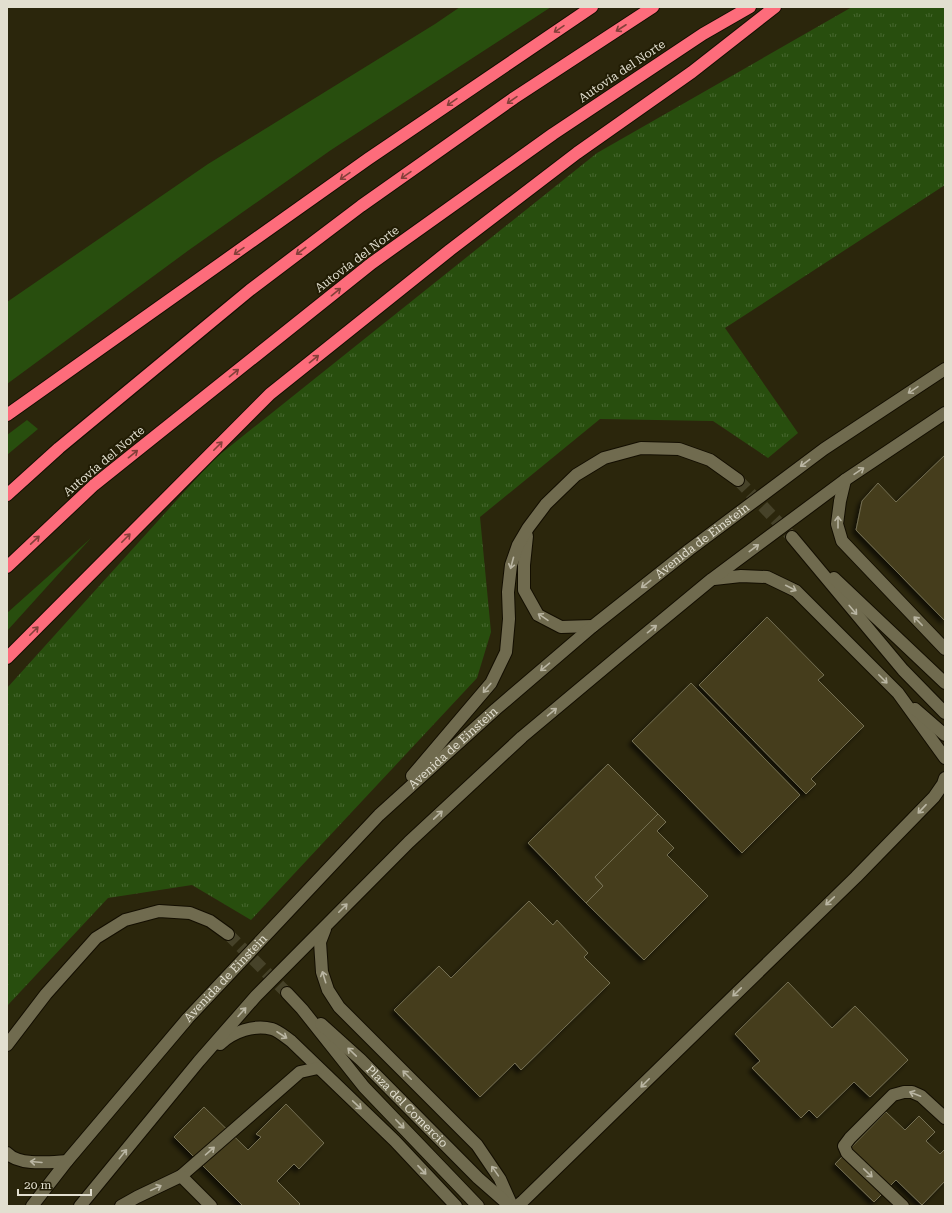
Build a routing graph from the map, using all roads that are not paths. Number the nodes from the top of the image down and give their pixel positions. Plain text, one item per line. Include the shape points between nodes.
1 (592, 7) edge
2 (653, 7) edge
3 (750, 7) edge
4 (775, 7) edge
5 (945, 368) edge
6 (945, 413) edge
7 (7, 415) edge
8 (738, 480) tunnel mouth
9 (845, 480) junction
10 (7, 495) edge
11 (528, 528) junction
12 (7, 567) edge
13 (712, 579) junction
14 (593, 626) junction
15 (945, 649) edge
16 (7, 658) edge
17 (945, 683) edge
18 (898, 693) junction
19 (945, 713) edge
20 (945, 735) edge
21 (945, 758) edge
22 (945, 778) edge
23 (379, 815) junction
24 (326, 925) junction
25 (228, 934) tunnel mouth
26 (287, 993) tunnel mouth
27 (302, 1009) junction
28 (7, 1045) edge
29 (198, 1061) junction
30 (318, 1068) junction
31 (945, 1118) edge
32 (7, 1153) edge
33 (67, 1161) junction
34 (181, 1176) junction
35 (32, 1206) edge
36 (80, 1206) edge
37 (121, 1206) edge
38 (211, 1206) edge
39 (456, 1206) edge
40 (478, 1206) edge
41 (511, 1206) edge
42 (517, 1206) edge
43 (903, 1206) edge

1 -> 7 highway via 368,159
2 -> 10 highway via 514,98 361,206 262,281 59,448
12 -> 3 highway, Autovía del Norte via 94,485 372,263 553,134 703,34
16 -> 4 highway via 270,394 450,250 577,153 692,72
5 -> 14 street, Avenida de Einstein via 824,450 689,550
9 -> 6 street
8 - 11 street via 710,460 679,449 641,448 604,458 576,475 546,504
13 -> 9 street
15 -> 9 street via 842,541 837,524
14 -> 11 street via 561,627 538,615 524,590
11 -> 23 street via 511,565 506,652 491,683
13 -> 18 street via 767,577 796,591
24 -> 13 street via 409,842 522,737
14 -> 23 street, Avenida de Einstein
17 -> 19 street via 792,538 903,670
18 - 20 street
18 - 21 street
22 -> 42 street via 934,797 861,872
23 - 33 street, Avenida de Einstein via 188,1018
29 -> 24 street via 256,996
41 -> 24 street via 500,1179 477,1146 339,1007 328,990 322,972 320,942
25 - 28 street via 210,921 190,913 159,911 125,920 96,938 46,994
26 - 27 street
27 -> 40 street via 364,1087
41 -> 27 street, Plaza del Comercio via 478,1178 340,1041
29 -> 30 street via 225,1039 238,1032 257,1028 273,1029 291,1041
36 -> 29 street
34 -> 30 street via 300,1072
30 -> 39 street via 395,1141
31 -> 43 street via 912,1092 893,1095 844,1146 846,1153
33 -> 32 street via 36,1163 11,1157
33 - 35 street, Avenida de Einstein
37 -> 34 street
34 - 38 street

